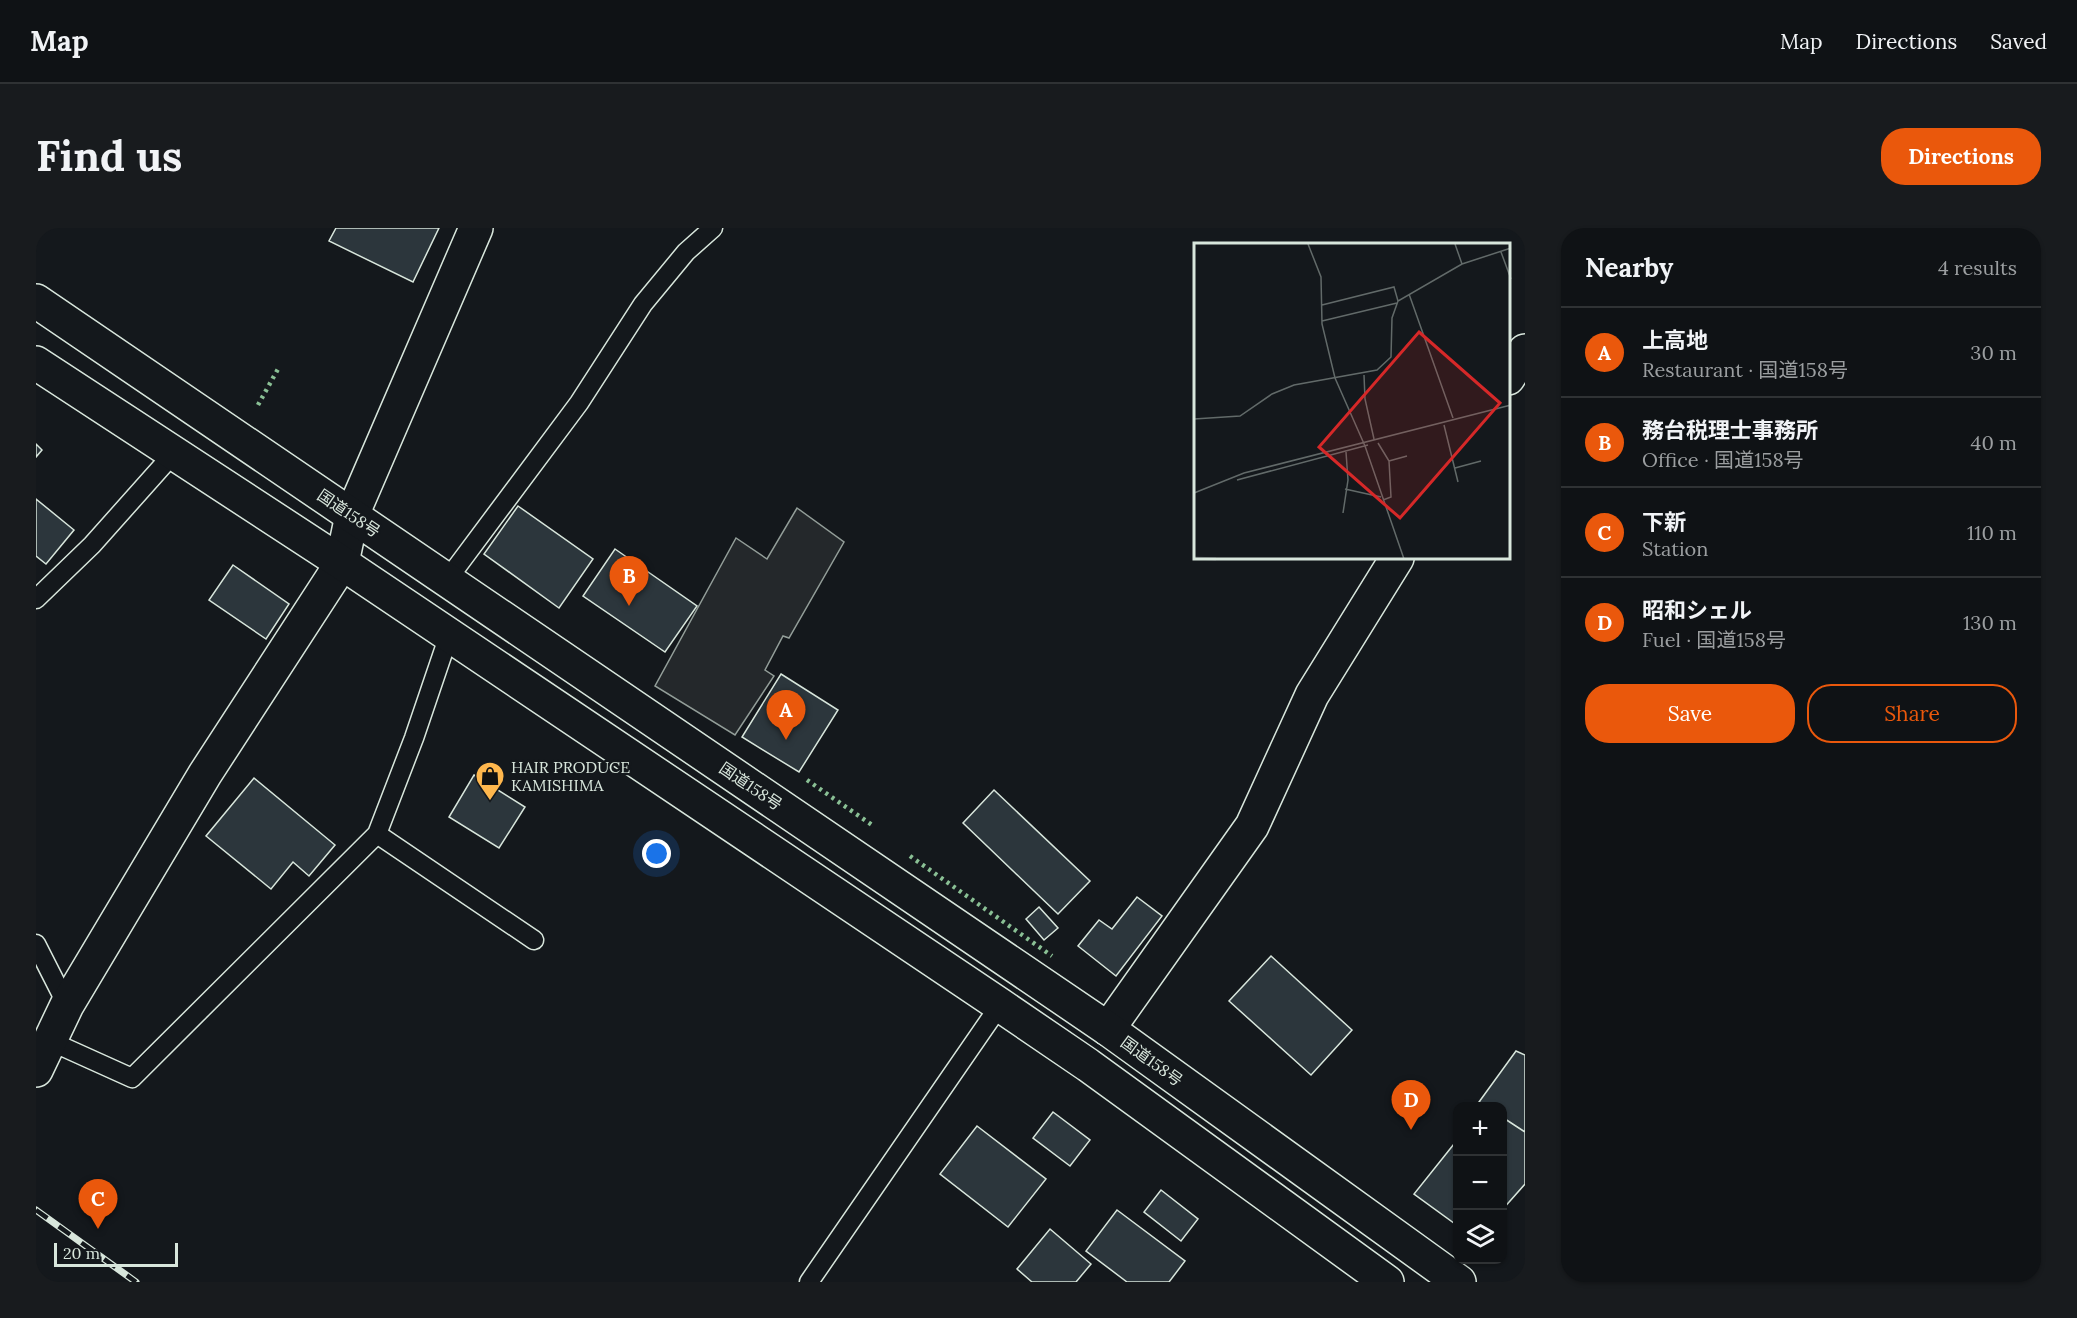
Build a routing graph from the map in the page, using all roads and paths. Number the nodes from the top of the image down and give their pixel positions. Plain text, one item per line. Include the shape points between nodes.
1 (476, 228) edge
2 (713, 228) edge
3 (36, 301) edge
4 (1525, 351) edge
5 (36, 363) edge
6 (1510, 376) edge
7 (174, 453) junction
8 (352, 515) junction
9 (1396, 560) edge
10 (342, 563) junction
11 (447, 580) junction
12 (36, 598) edge
13 (449, 635) junction
14 (377, 834) junction
15 (534, 940) dead end
16 (36, 944) edge
17 (67, 1005) junction
18 (1000, 1005) junction
19 (1108, 1029) junction
20 (43, 1056) edge
21 (809, 1282) edge
22 (1387, 1282) edge
23 (1458, 1282) edge

1 - 8 main road
2 - 11 lane via 686,252 643,304 579,403
3 - 8 main road, 国道158号
4 - 6 main road
5 - 7 main road
7 - 10 main road
7 - 12 lane via 92,545
8 - 10 main road
8 - 11 main road, 国道158号
9 - 19 main road via 1312,695 1252,826
10 - 13 main road
10 - 17 main road via 205,774
11 - 19 main road, 国道158号
13 - 14 lane
13 - 18 main road
14 - 15 lane
14 - 20 lane via 132,1077
16 - 17 lane
17 - 20 main road
18 - 21 lane
18 - 22 main road
19 - 23 main road, 国道158号

